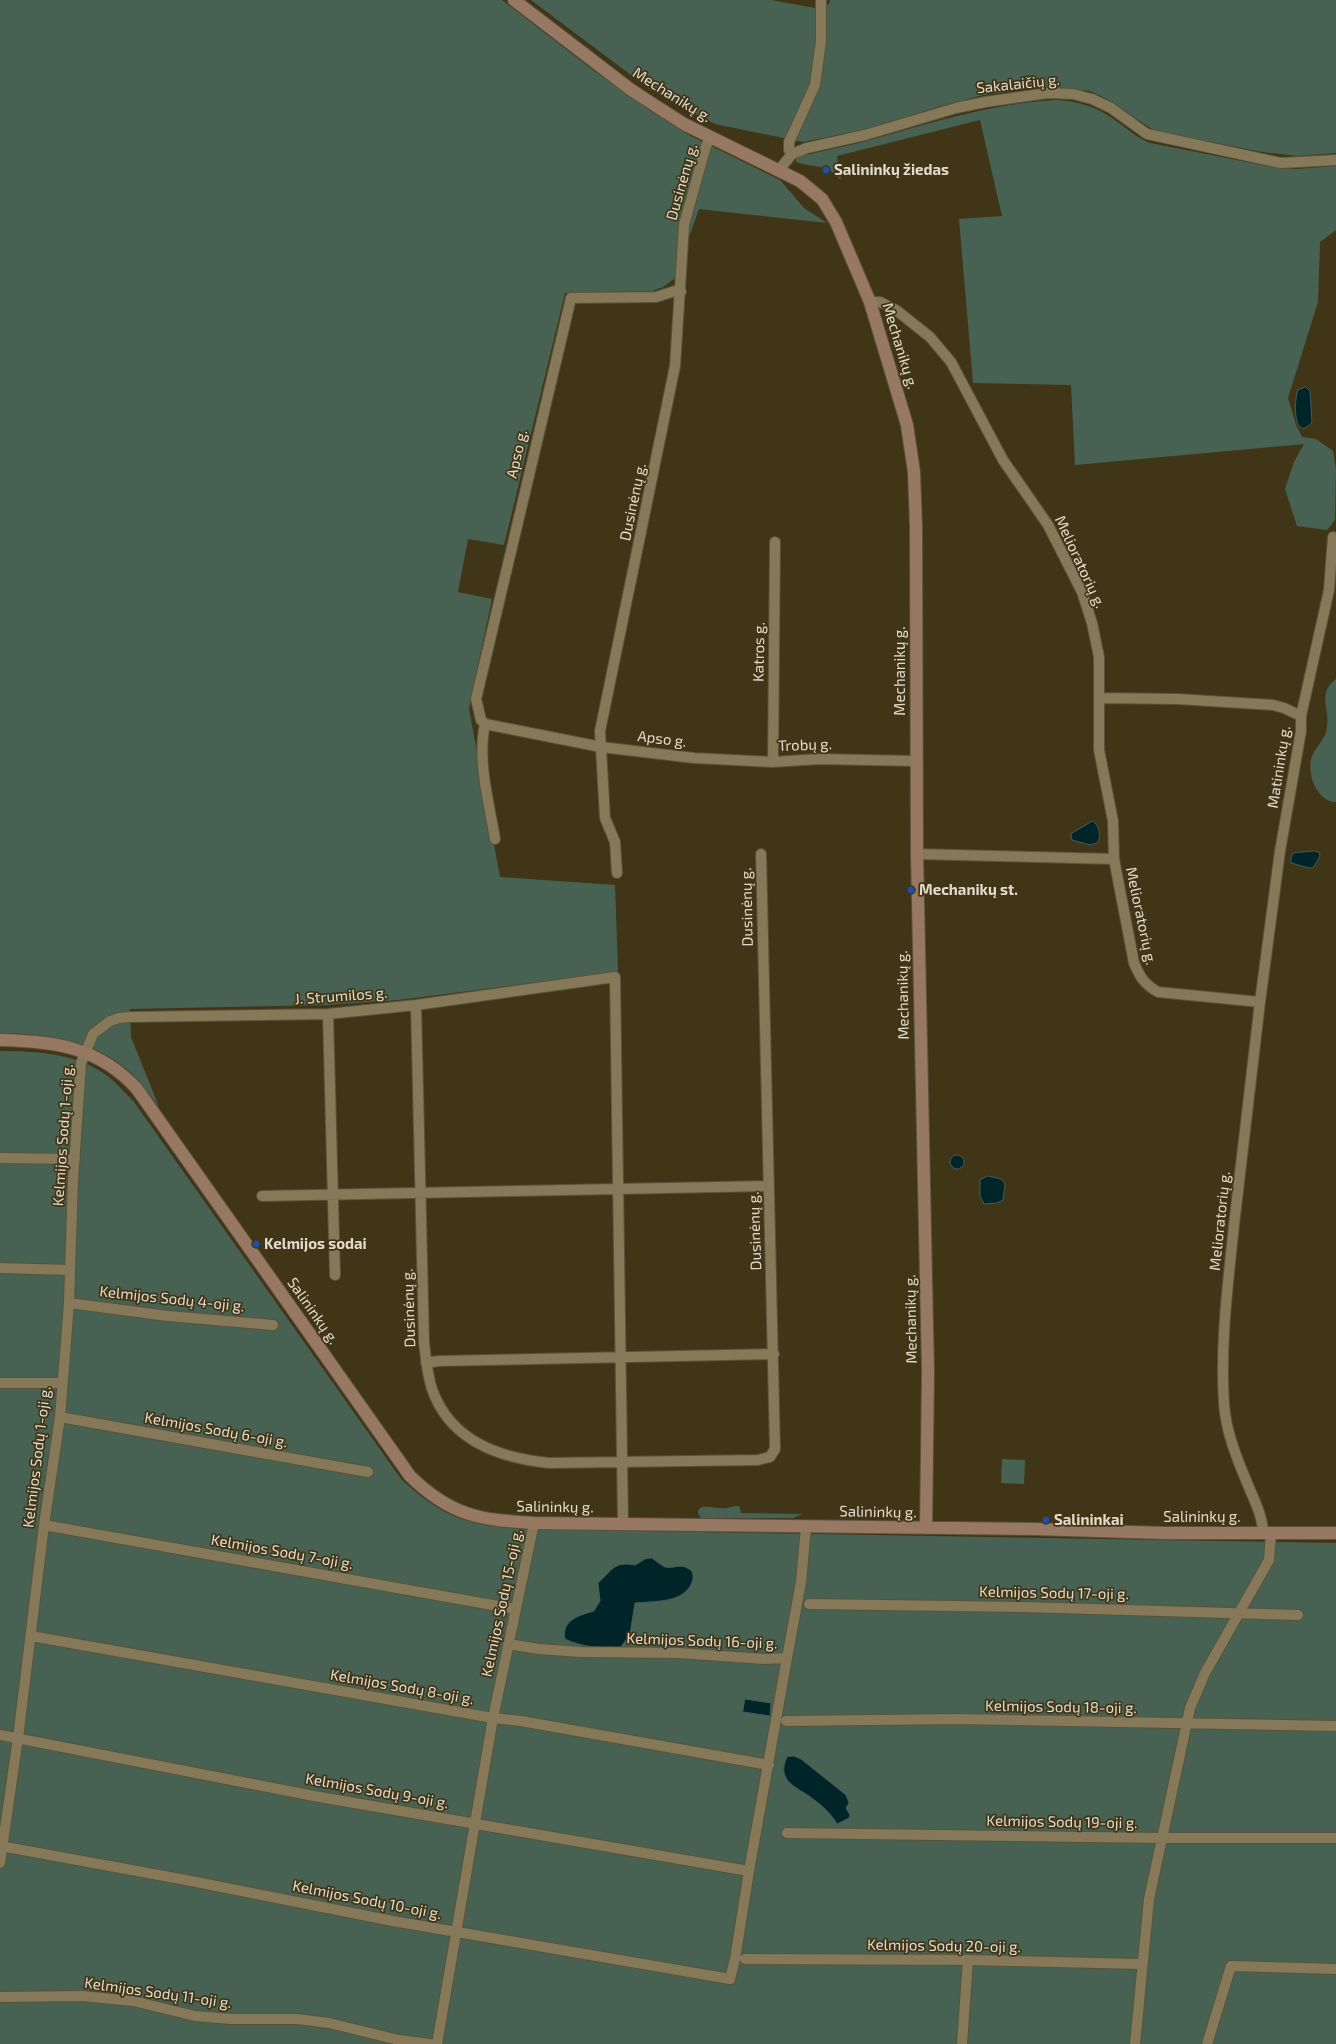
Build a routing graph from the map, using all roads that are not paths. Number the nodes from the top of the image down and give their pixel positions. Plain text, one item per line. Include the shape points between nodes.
1 (514, 0) edge
2 (821, 0) edge
3 (711, 137) junction
4 (792, 154) junction
5 (1336, 160) edge
6 (779, 170) junction
7 (681, 292) junction
8 (870, 302) junction
9 (1333, 537) dead end
10 (776, 542) dead end
11 (1100, 698) junction
12 (1301, 716) junction
13 (485, 724) junction
14 (601, 746) junction
15 (694, 758) joint
16 (916, 761) junction
17 (773, 762) junction
18 (494, 839) dead end
19 (761, 854) dead end
20 (917, 854) junction
21 (1114, 859) junction
22 (617, 873) dead end
23 (1260, 1002) junction
24 (416, 1005) junction
25 (328, 1014) junction
26 (0, 1040) edge
27 (85, 1053) junction
28 (0, 1158) edge
29 (75, 1159) junction
30 (768, 1186) junction
31 (618, 1189) junction
32 (420, 1192) junction
33 (333, 1194) junction
34 (262, 1196) dead end
35 (0, 1268) edge
36 (70, 1270) junction
37 (334, 1275) dead end
38 (69, 1303) junction
39 (273, 1324) dead end
40 (774, 1354) junction
41 (621, 1357) junction
42 (426, 1363) junction
43 (0, 1383) edge
44 (62, 1383) junction
45 (60, 1417) junction
46 (622, 1461) junction
47 (368, 1472) dead end
48 (534, 1523) junction
49 (623, 1524) junction
50 (44, 1525) junction
51 (806, 1527) junction
52 (926, 1528) junction
53 (1336, 1533) edge
54 (1267, 1534) junction
55 (809, 1604) dead end
56 (515, 1609) junction
57 (1239, 1612) junction
58 (1298, 1615) dead end
59 (31, 1636) junction
60 (508, 1644) junction
61 (787, 1658) junction
62 (493, 1718) junction
63 (786, 1721) dead end
64 (1187, 1724) junction
65 (1336, 1726) edge
66 (0, 1735) edge
67 (18, 1738) junction
68 (769, 1765) junction
69 (476, 1824) junction
70 (787, 1833) dead end
71 (1162, 1838) junction
72 (1336, 1838) edge
73 (1, 1846) edge
74 (0, 1863) edge
75 (749, 1871) junction
76 (456, 1932) junction
77 (745, 1959) dead end
78 (968, 1960) junction
79 (1142, 1964) junction
80 (1336, 1969) edge
81 (0, 1997) edge
82 (430, 2044) edge
83 (437, 2044) edge
84 (962, 2044) edge
85 (1135, 2044) edge
86 (1207, 2044) edge

1 - 3 main road, Mechanikų g. via 630,89 684,124
2 - 4 street via 821,41 815,85 789,142
3 - 6 main road, Mechanikų g.
3 - 7 street, Dusinėnų g. via 706,146 684,225
4 - 5 street, Sakalaičių g. via 963,106 1048,93 1073,94 1092,99 1111,108 1147,134 1282,163
4 - 6 street
6 - 8 main road, Mechanikų g. via 815,193 830,209
7 - 13 street, Apso g. via 675,291 656,297 571,298 476,699 478,714
7 - 14 street, Dusinėnų g. via 675,366 602,724
8 - 11 street, Melioratorių g. via 880,302 896,310 940,348 951,362 1003,460 1048,525 1082,592 1092,623 1099,658
8 - 16 main road, Mechanikų g. via 907,425 914,472
9 - 12 street, Matininkų g. via 1330,590
10 - 17 street, Katros g.
11 - 12 street via 1178,699 1273,705
11 - 21 street, Melioratorių g. via 1099,750 1113,821
12 - 23 street, Matininkų g. via 1301,731 1280,851
13 - 14 street, Apso g.
13 - 18 street via 482,736 484,774
14 - 15 street, Apso g.
14 - 22 street, Dusinėnų g. via 605,818 615,842
15 - 17 street, Trobų g.
16 - 17 street, Trobų g. via 819,759
16 - 20 main road, Mechanikų g.
19 - 30 street, Dusinėnų g.
20 - 21 street
20 - 52 main road, Mechanikų g. via 928,1364
21 - 23 street, Melioratorių g. via 1134,963 1140,979 1158,992 1173,995
23 - 54 street, Melioratorių g. via 1230,1259 1224,1348 1224,1404 1241,1467
24 - 25 street, J. Strumilos g.
24 - 31 street, J. Strumilos g. via 615,977
24 - 32 street, Dusinėnų g.
25 - 27 street, J. Strumilos g. via 118,1018 93,1034
25 - 33 street
26 - 27 main road, Salininkų g. via 51,1042
27 - 29 street, Kelmijos Sodų 1-oji g. via 80,1072
27 - 48 main road, Salininkų g. via 110,1064 137,1089 410,1476 438,1500 469,1515 500,1521
28 - 29 street
29 - 36 street, Kelmijos Sodų 1-oji g.
30 - 31 street
30 - 40 street, Dusinėnų g.
31 - 32 street
31 - 41 street
32 - 33 street
32 - 42 street, Dusinėnų g.
33 - 34 street
33 - 37 street
35 - 36 street
36 - 38 street, Kelmijos Sodų 1-oji g.
38 - 39 street, Kelmijos Sodų 4-oji g. via 168,1316
38 - 44 street, Kelmijos Sodų 1-oji g.
40 - 41 street
40 - 46 street, Dusinėnų g. via 775,1449 770,1457 758,1460
41 - 42 street
41 - 46 street
42 - 46 street, Dusinėnų g. via 432,1388 448,1417 462,1432 479,1444 500,1454 549,1463
43 - 44 street
44 - 45 street, Kelmijos Sodų 1-oji g.
45 - 47 street, Kelmijos Sodų 6-oji g.
45 - 50 street, Kelmijos Sodų 1-oji g.
46 - 49 street
48 - 49 main road, Salininkų g.
48 - 56 street, Kelmijos Sodų 15-oji g.
49 - 51 main road, Salininkų g.
50 - 56 street, Kelmijos Sodų 7-oji g.
50 - 59 street, Kelmijos Sodų 1-oji g.
51 - 52 main road, Salininkų g.
51 - 61 street, Kelmijos Sodų 16-oji g. via 801,1582
52 - 54 main road, Salininkų g.
53 - 54 main road, Salininkų g.
54 - 57 street, Melioratorių g. via 1269,1560
55 - 57 street, Kelmijos Sodų 17-oji g.
56 - 60 street, Kelmijos Sodų 15-oji g.
57 - 58 street, Kelmijos Sodų 17-oji g.
57 - 64 street, Melioratorių g. via 1199,1686
59 - 62 street, Kelmijos Sodų 8-oji g.
59 - 67 street, Kelmijos Sodų 1-oji g.
60 - 61 street, Kelmijos Sodų 16-oji g. via 581,1652
60 - 62 street, Kelmijos Sodų 15-oji g.
61 - 68 street
62 - 68 street, Kelmijos Sodų 8-oji g.
62 - 69 street, Kelmijos Sodų 15-oji g.
63 - 64 street, Kelmijos Sodų 18-oji g. via 957,1720
64 - 65 street, Kelmijos Sodų 18-oji g.
64 - 71 street, Melioratorių g.
66 - 67 street, Kelmijos Sodų 9-oji g.
67 - 69 street, Kelmijos Sodų 9-oji g. via 314,1796
67 - 73 street, Kelmijos Sodų 1-oji g.
68 - 75 street
69 - 75 street, Kelmijos Sodų 9-oji g.
69 - 76 street, Kelmijos Sodų 15-oji g.
70 - 71 street, Kelmijos Sodų 19-oji g.
71 - 72 street, Kelmijos Sodų 19-oji g.
71 - 79 street, Melioratorių g. via 1149,1899
73 - 74 street, Kelmijos Sodų 1-oji g.
73 - 76 street, Kelmijos Sodų 10-oji g.
75 - 76 street, Kelmijos Sodų 10-oji g. via 730,1979
76 - 83 street, Kelmijos Sodų 15-oji g.
77 - 78 street, Kelmijos Sodų 20-oji g.
78 - 79 street, Kelmijos Sodų 20-oji g.
78 - 84 street
79 - 85 street, Melioratorių g.
80 - 86 street via 1231,1966
81 - 82 street, Kelmijos Sodų 11-oji g. via 82,1996 133,2001 195,2016 297,2019 329,2023 399,2040

